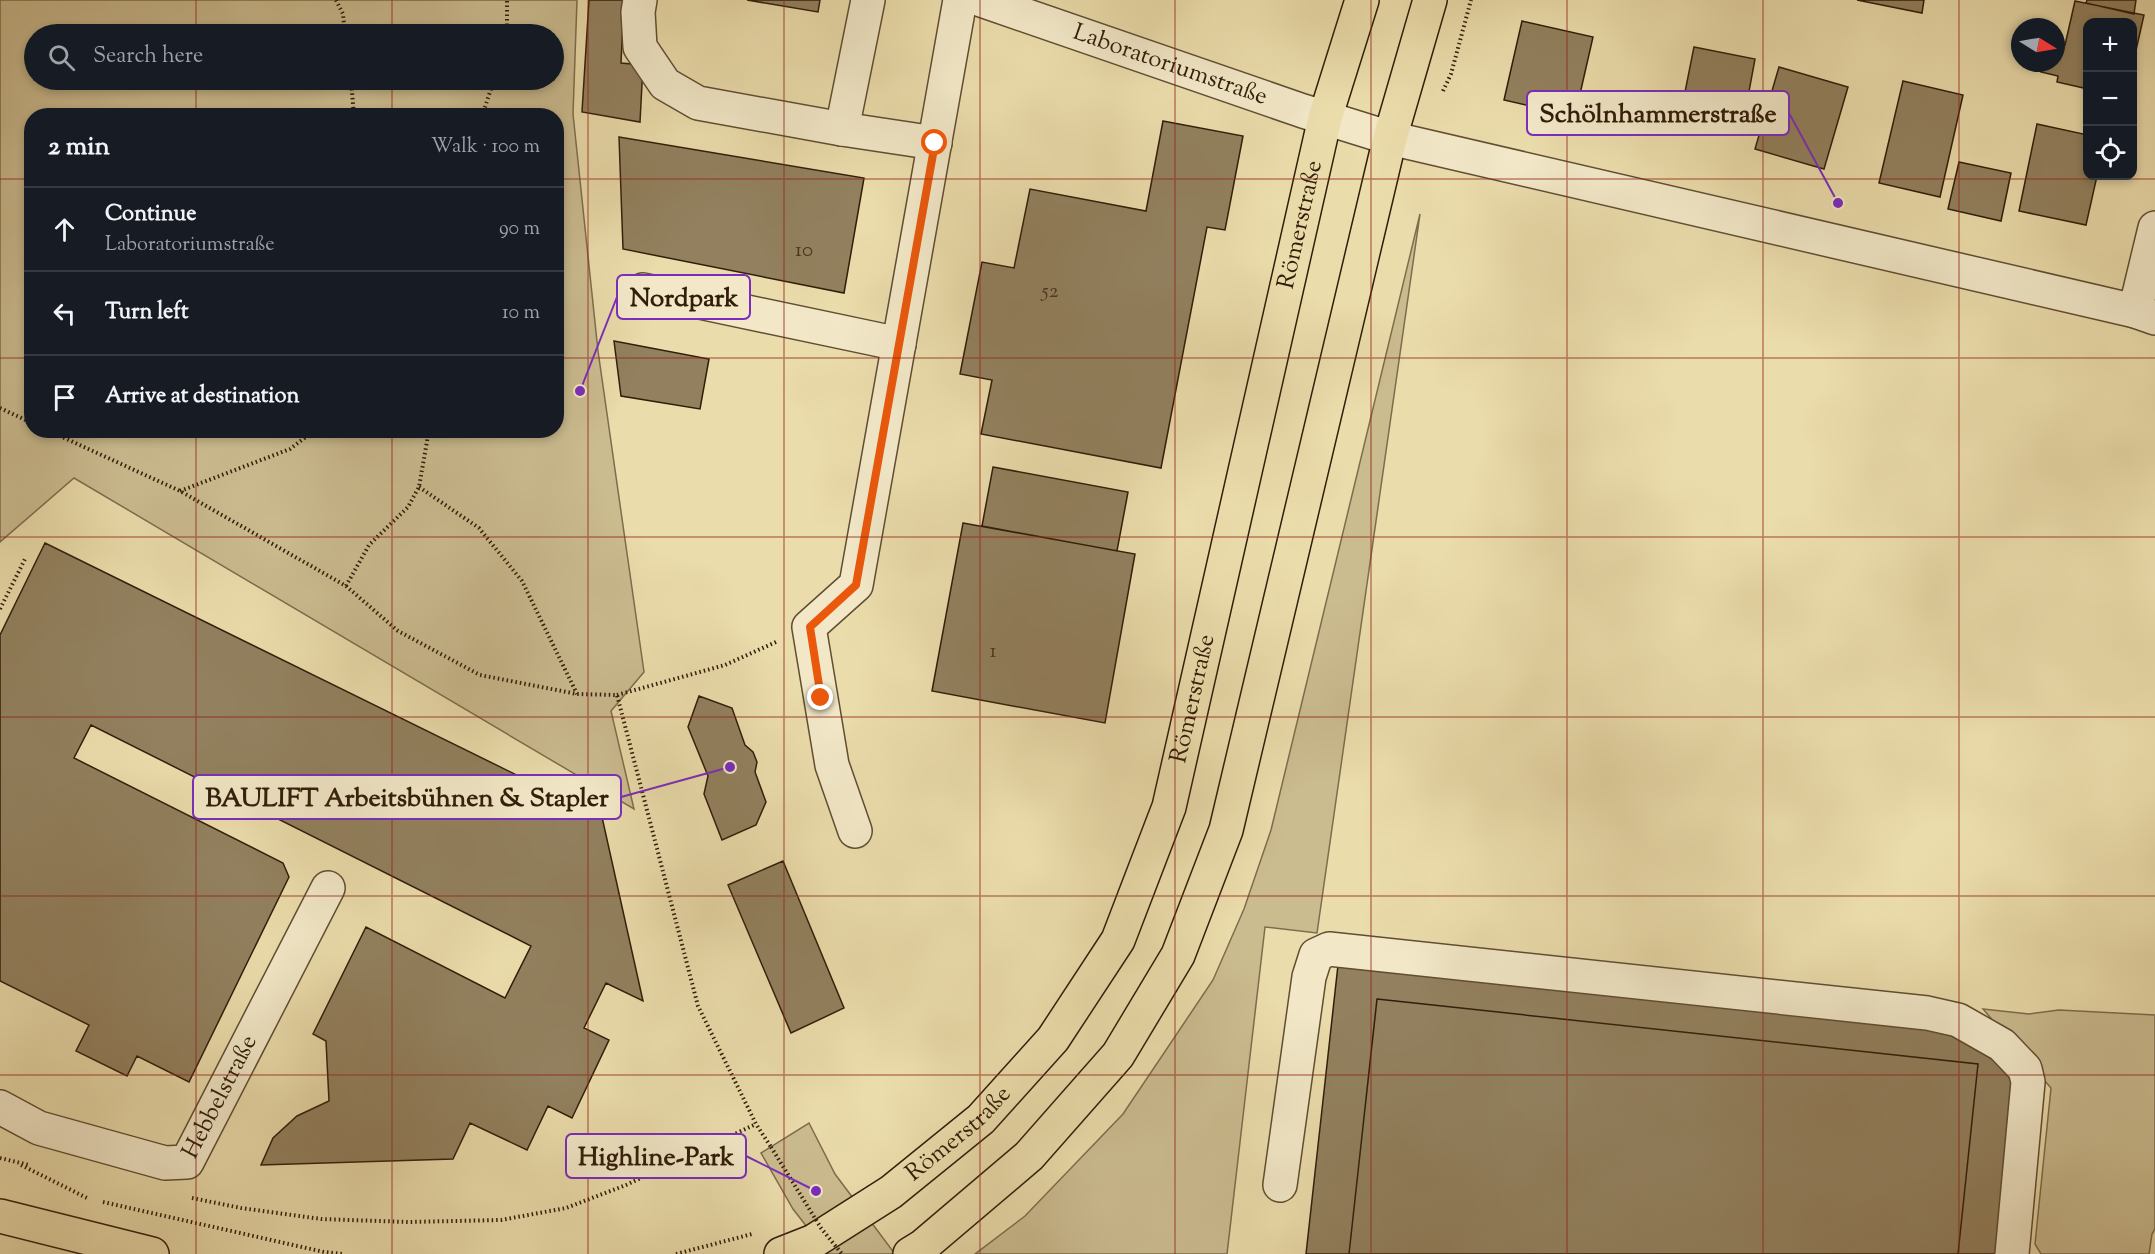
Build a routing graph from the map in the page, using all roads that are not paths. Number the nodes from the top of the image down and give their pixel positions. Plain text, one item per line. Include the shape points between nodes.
1 (640, 0) edge
2 (868, 0) edge
3 (960, 0) edge
4 (981, 0) edge
5 (1362, 0) edge
6 (1430, 0) edge
7 (1325, 118) junction
8 (842, 129) junction
9 (1390, 138) junction
10 (935, 143) junction
11 (2155, 228) edge
12 (644, 290) dead end
13 (2145, 314) edge
14 (899, 344) junction
15 (855, 831) dead end
16 (328, 888) dead end
17 (0, 1107) edge
18 (1280, 1185) dead end
19 (0, 1216) edge
20 (771, 1242) edge
21 (152, 1254) edge
22 (910, 1254) edge
23 (2012, 1254) edge

1 - 8 street via 640,47 665,84 698,103
2 - 8 street
3 - 10 street
4 - 7 street, Laboratoriumstraße
5 - 7 main road, Römerstraße
6 - 9 main road
7 - 9 street, Laboratoriumstraße
7 - 20 main road, Römerstraße via 1169,807 1118,940 1053,1039 981,1119 891,1192 814,1241
8 - 10 street
9 - 13 street, Laboratoriumstraße
9 - 22 main road via 1226,830 1178,955 1118,1055 1029,1156
10 - 14 street
11 - 13 street
12 - 14 street
14 - 15 street via 856,585 810,627 832,765
16 - 17 street, Hebbelstraße via 187,1162 165,1163 39,1128
18 - 23 street via 1310,977 1316,955 1329,949 1915,1012 1958,1020 2002,1045 2025,1069 2028,1082
19 - 21 main road

